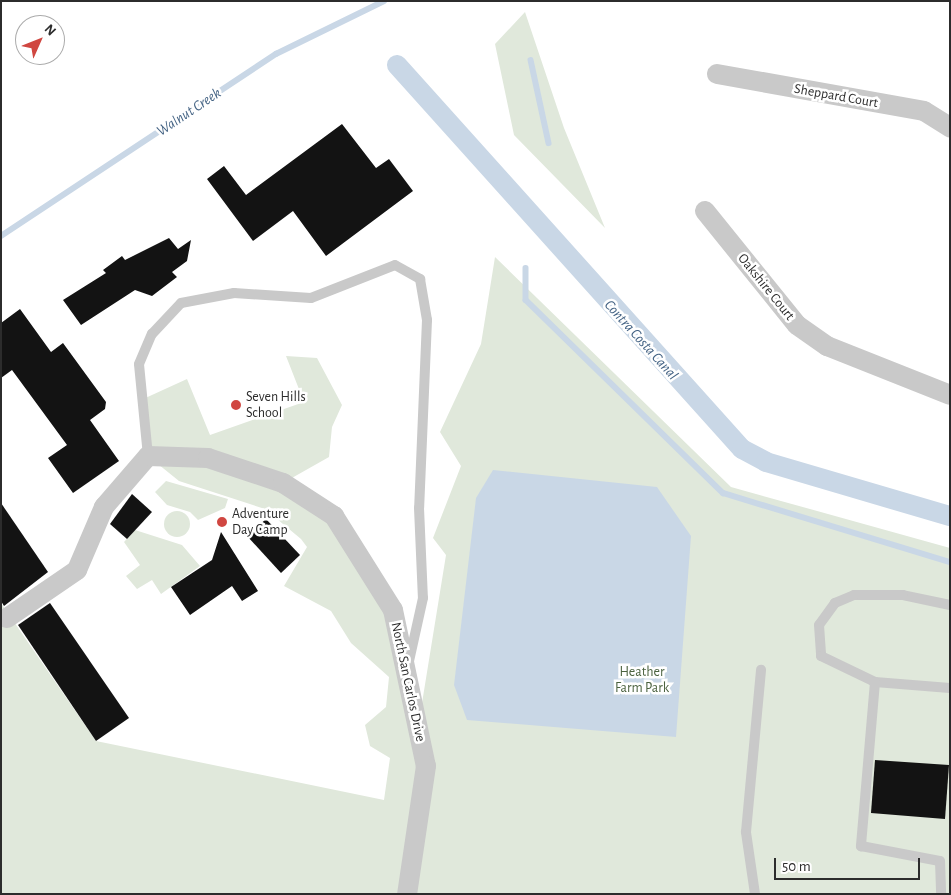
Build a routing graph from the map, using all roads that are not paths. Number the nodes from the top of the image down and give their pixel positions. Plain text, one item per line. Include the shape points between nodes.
1 (717, 74) dead end
2 (950, 127) edge
3 (705, 211) dead end
4 (950, 395) edge
5 (148, 456) junction
6 (950, 605) edge
7 (7, 618) dead end
8 (761, 670) dead end
9 (406, 674) junction
10 (875, 682) junction
11 (950, 688) edge
12 (407, 894) edge
13 (755, 894) edge
14 (942, 894) edge

1 - 2 street, Sheppard Court via 924,111
3 - 4 street, Oakshire Court via 797,325 827,346
5 - 7 street via 104,507 77,570
5 - 9 street, North San Carlos Drive via 208,458 283,483 334,516 393,610
5 - 9 lane via 139,364 152,334 181,303 234,293 311,298 395,265 420,279 427,320 419,508 423,598
6 - 10 lane via 875,594 854,595 835,603 819,625 821,656
8 - 13 lane via 746,832
9 - 12 street, North San Carlos Drive via 426,766
10 - 11 lane
10 - 14 lane via 861,846 940,861

